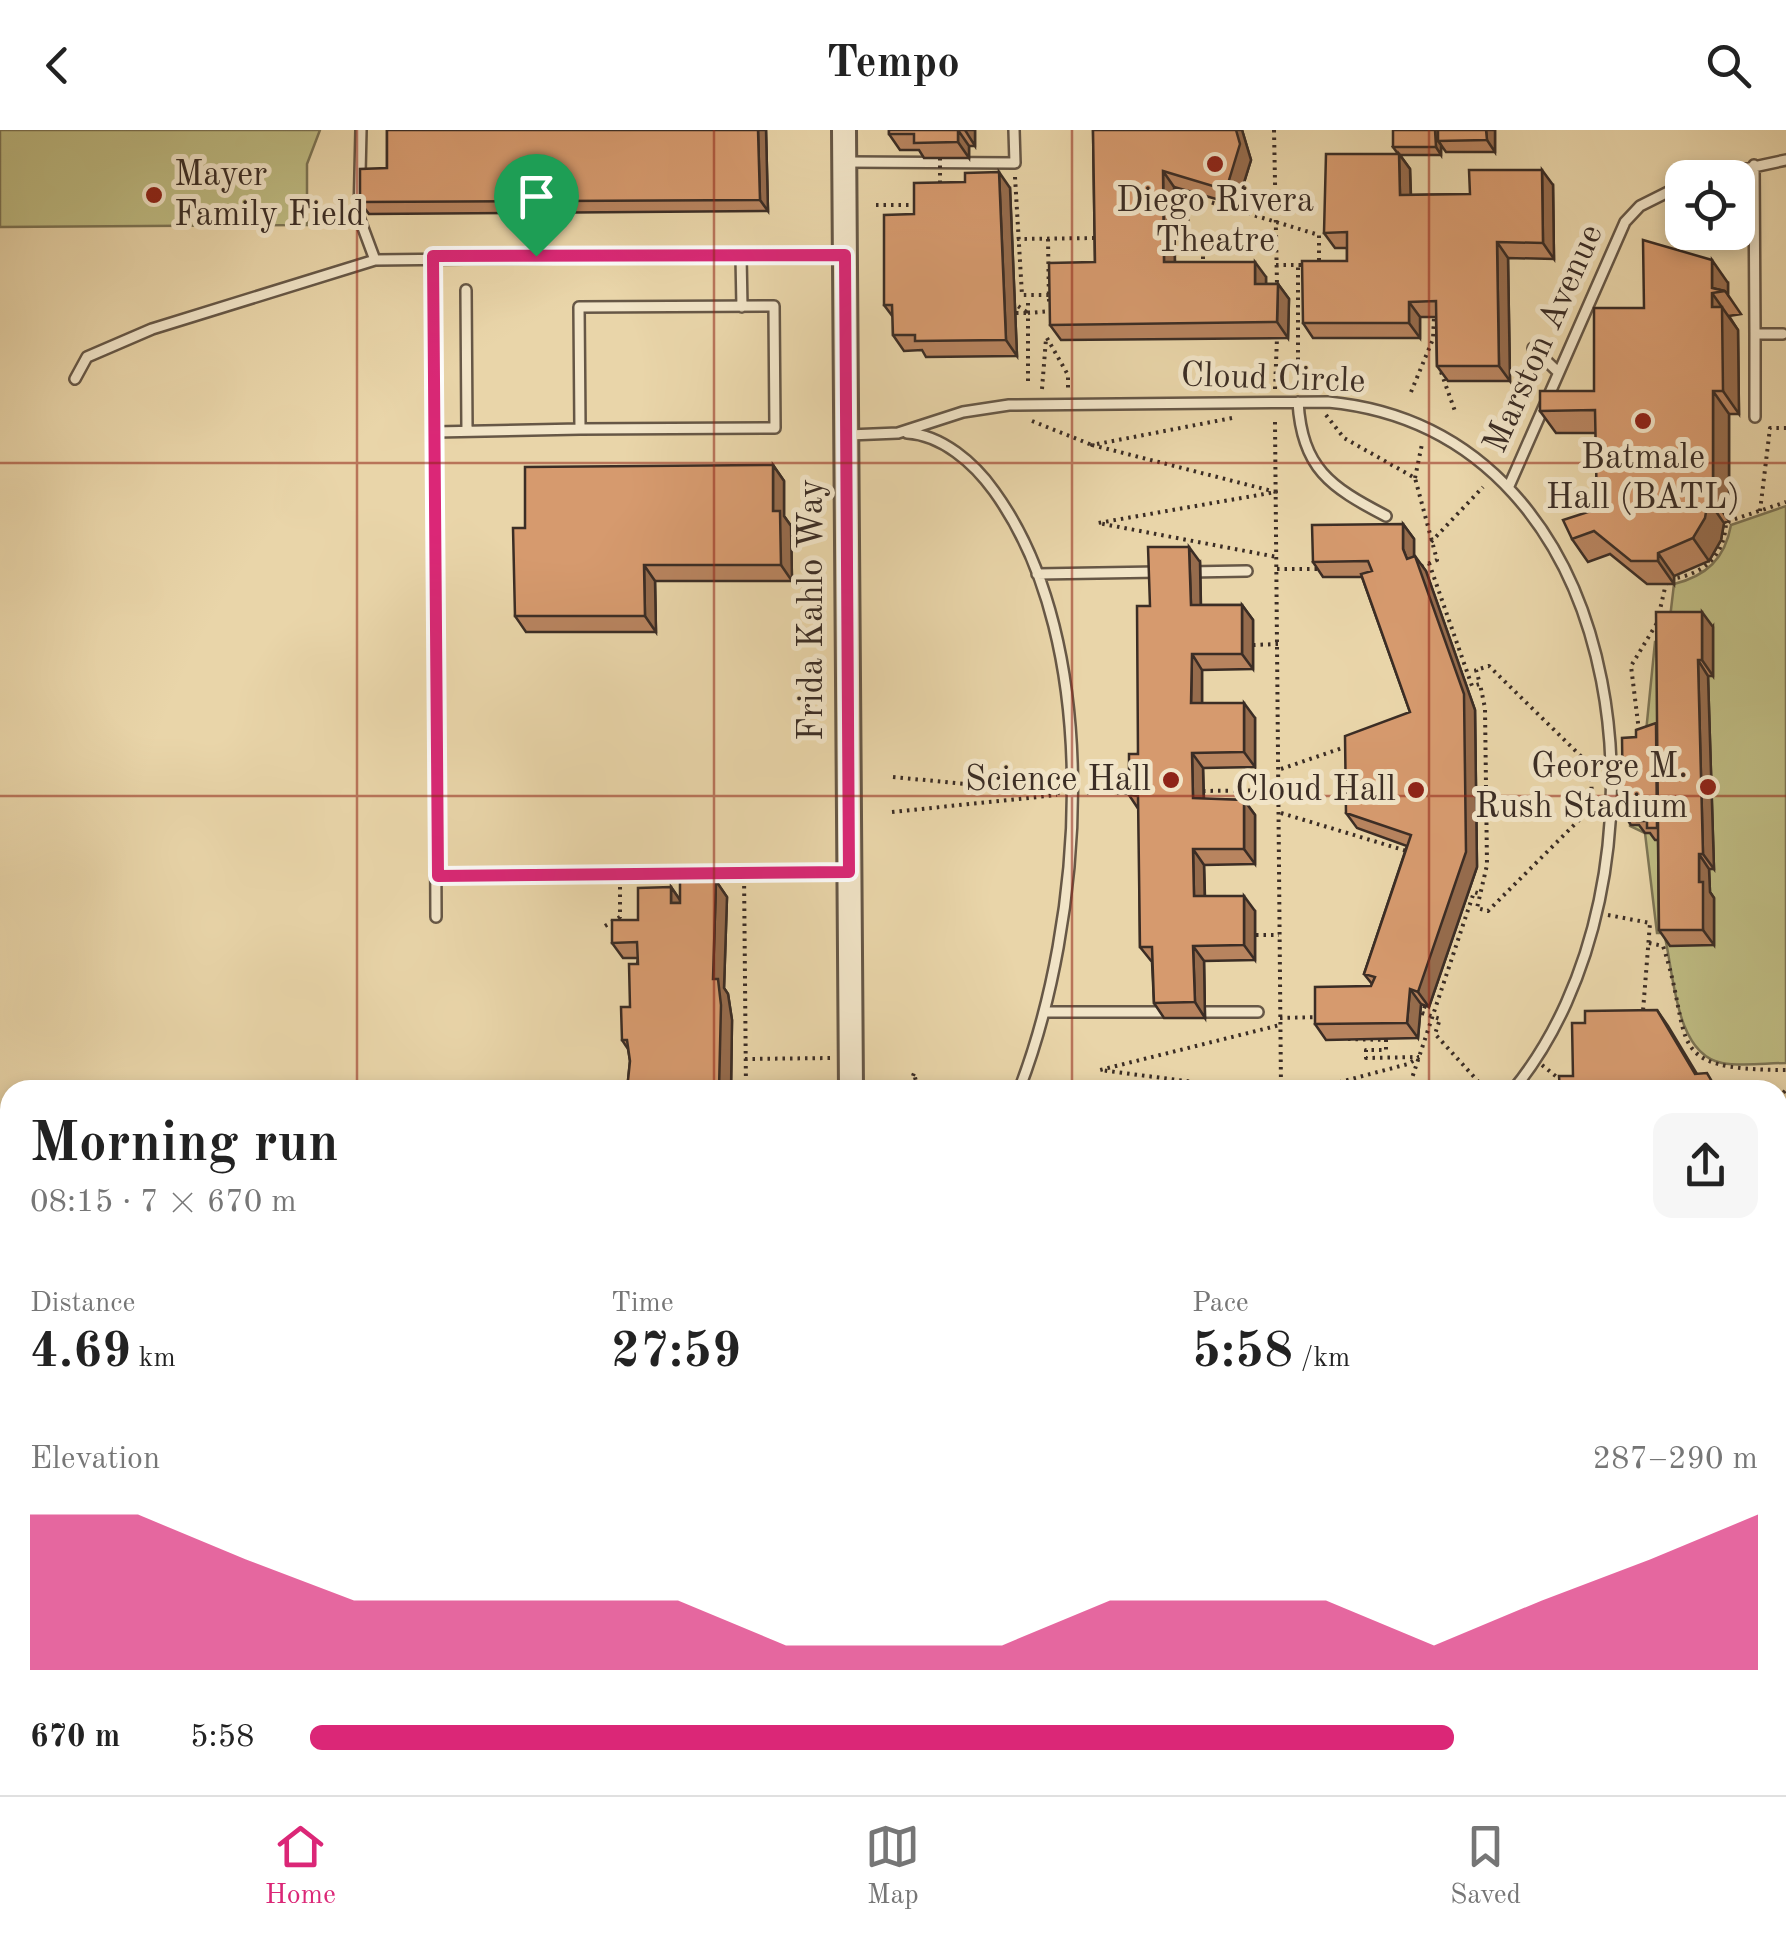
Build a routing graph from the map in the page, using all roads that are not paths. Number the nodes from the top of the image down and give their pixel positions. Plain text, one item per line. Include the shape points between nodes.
1 (361, 130) edge
2 (844, 130) edge
3 (1014, 130) edge
4 (1786, 160) edge
5 (844, 162) junction
6 (1755, 164) edge
7 (1665, 194) edge
8 (1754, 250) edge
9 (845, 255) junction
10 (433, 256) junction
11 (741, 256) junction
12 (375, 260) junction
13 (466, 290) dead end
14 (742, 306) junction
15 (1754, 334) junction
16 (1782, 334) dead end
17 (1534, 348) dead end
18 (1558, 372) junction
19 (76, 379) dead end
20 (1298, 402) junction
21 (1754, 417) dead end
22 (580, 429) junction
23 (466, 431) junction
24 (435, 432) junction
25 (898, 433) junction
26 (846, 435) junction
27 (1509, 486) junction
28 (1386, 516) dead end
29 (1247, 572) dead end
30 (1037, 574) junction
31 (436, 917) dead end
32 (1045, 1012) junction
33 (1258, 1012) dead end
34 (851, 1080) edge
35 (1023, 1080) edge
36 (1522, 1080) edge

1 - 12 lane via 360,216
2 - 5 street, Frida Kahlo Way
3 - 5 lane via 1014,163
4 - 6 lane
5 - 9 street, Frida Kahlo Way
7 - 18 lane, Marston Avenue via 1625,222
8 - 15 lane
9 - 11 lane
9 - 26 street, Frida Kahlo Way
10 - 11 lane
10 - 12 lane
10 - 24 lane
11 - 14 lane
12 - 19 lane via 152,330 87,357
13 - 23 lane
14 - 22 lane via 579,307
14 - 22 lane via 774,306 774,428
15 - 16 lane
15 - 21 lane
17 - 18 lane
18 - 27 lane, Marston Avenue
20 - 25 lane, Cloud Circle via 1009,404
20 - 27 lane, Cloud Circle via 1363,405 1428,427
20 - 28 lane via 1300,436 1313,465 1354,500
22 - 23 lane
23 - 24 lane
24 - 31 lane
25 - 26 lane, Cloud Circle
25 - 30 lane via 942,443 988,482
26 - 34 street, Frida Kahlo Way
27 - 36 lane, Cloud Circle via 1565,576 1603,692 1614,789 1598,912 1564,1012
29 - 30 lane
30 - 32 lane via 1063,680 1070,794 1064,914
32 - 33 lane
32 - 35 lane

